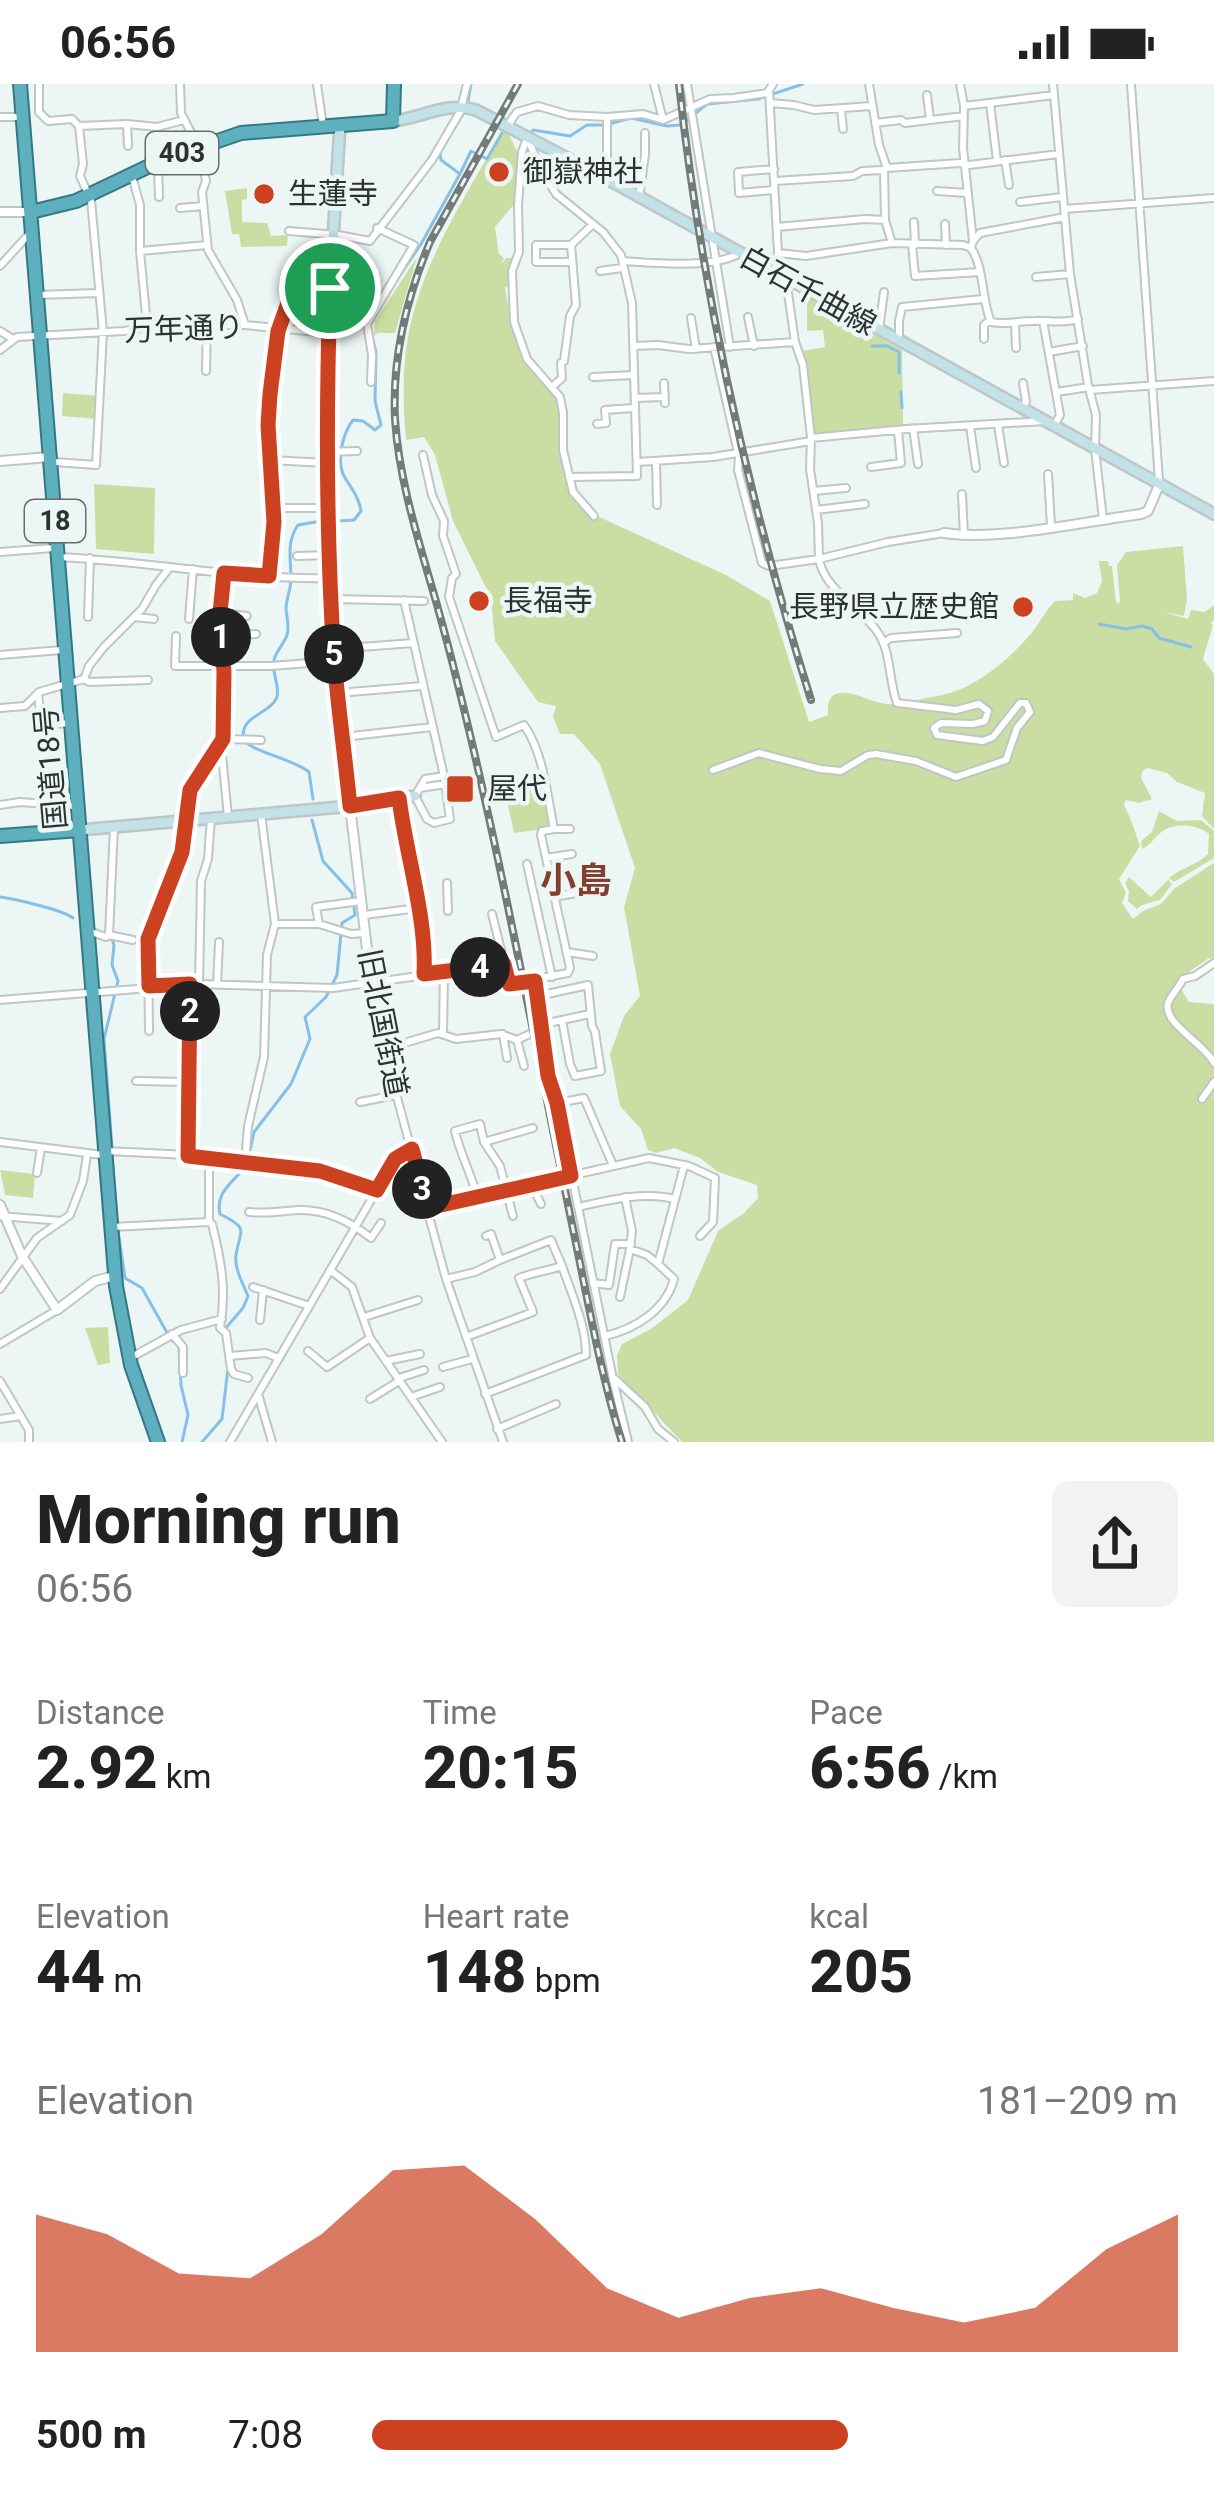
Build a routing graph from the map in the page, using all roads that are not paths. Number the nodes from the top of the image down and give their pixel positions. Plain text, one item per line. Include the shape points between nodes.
1 (20, 84) edge
2 (39, 84) edge
3 (180, 84) edge
4 (317, 84) edge
5 (394, 84) edge
6 (467, 84) edge
7 (654, 84) edge
8 (687, 84) edge
9 (869, 84) edge
10 (960, 84) edge
11 (1053, 84) edge
12 (1130, 84) edge
13 (770, 92) edge
14 (927, 95) dead end
15 (1054, 95) junction
16 (990, 103) junction
17 (462, 106) junction
18 (871, 106) junction
19 (964, 106) junction
20 (841, 109) junction
21 (39, 112) junction
22 (692, 114) junction
23 (964, 116) junction
24 (0, 117) edge
25 (22, 118) junction
26 (184, 119) junction
27 (663, 120) junction
28 (930, 120) junction
29 (393, 121) junction
30 (607, 122) junction
31 (875, 123) junction
32 (127, 124) junction
33 (340, 125) junction
34 (79, 126) junction
35 (323, 126) junction
36 (507, 127) junction
37 (842, 129) dead end
38 (645, 133) dead end
39 (527, 137) junction
40 (128, 146) dead end
41 (198, 148) junction
42 (1059, 154) junction
43 (881, 155) junction
44 (866, 156) dead end
45 (1001, 161) junction
46 (158, 162) junction
47 (965, 164) junction
48 (774, 169) junction
49 (886, 169) junction
50 (132, 174) junction
51 (607, 179) junction
52 (775, 185) junction
53 (1009, 185) dead end
54 (938, 191) dead end
55 (967, 193) junction
56 (88, 196) junction
57 (159, 197) dead end
58 (639, 197) junction
59 (1063, 197) junction
60 (1214, 198) edge
61 (1020, 202) dead end
62 (1139, 203) junction
63 (203, 206) junction
64 (180, 208) dead end
65 (0, 212) edge
66 (32, 212) junction
67 (1064, 213) junction
68 (885, 220) junction
69 (914, 222) dead end
70 (593, 224) junction
71 (946, 224) dead end
72 (777, 227) junction
73 (377, 228) junction
74 (289, 231) dead end
75 (32, 232) junction
76 (332, 236) junction
77 (711, 237) junction
78 (892, 243) junction
79 (208, 244) junction
80 (914, 244) junction
81 (972, 244) junction
82 (571, 245) junction
83 (946, 245) junction
84 (140, 251) junction
85 (778, 253) junction
86 (740, 254) junction
87 (715, 261) junction
88 (571, 262) junction
89 (622, 264) junction
90 (0, 266) edge
91 (600, 271) dead end
92 (980, 272) junction
93 (774, 273) junction
94 (1070, 274) junction
95 (1036, 277) dead end
96 (789, 281) junction
97 (330, 288) junction
98 (884, 292) dead end
99 (99, 293) junction
100 (37, 296) junction
101 (983, 299) junction
102 (748, 317) dead end
103 (691, 318) dead end
104 (1078, 319) junction
105 (990, 320) junction
106 (1043, 321) junction
107 (1015, 323) junction
108 (207, 324) junction
109 (245, 325) junction
110 (147, 326) junction
111 (280, 329) junction
112 (879, 329) junction
113 (0, 332) edge
114 (103, 332) junction
115 (328, 333) junction
116 (40, 335) junction
117 (13, 339) junction
118 (984, 339) dead end
119 (899, 340) junction
120 (795, 342) junction
121 (634, 346) junction
122 (754, 346) junction
123 (1083, 346) junction
124 (714, 347) junction
125 (730, 347) junction
126 (1016, 348) dead end
127 (696, 349) junction
128 (0, 350) edge
129 (1048, 352) junction
130 (206, 371) dead end
131 (634, 375) junction
132 (592, 377) dead end
133 (1214, 381) edge
134 (371, 382) dead end
135 (664, 383) dead end
136 (1023, 383) dead end
137 (1153, 385) junction
138 (553, 386) junction
139 (1089, 388) junction
140 (1055, 392) junction
141 (635, 403) junction
142 (1022, 409) junction
143 (597, 424) dead end
144 (1049, 424) junction
145 (998, 425) junction
146 (970, 426) junction
147 (913, 428) junction
148 (898, 430) junction
149 (811, 440) junction
150 (1095, 449) junction
151 (357, 451) dead end
152 (738, 452) junction
153 (335, 455) junction
154 (423, 455) dead end
155 (49, 457) junction
156 (270, 460) junction
157 (0, 461) edge
158 (656, 461) junction
159 (638, 462) junction
160 (1004, 463) dead end
161 (918, 464) dead end
162 (871, 466) dead end
163 (976, 468) dead end
164 (1048, 474) dead end
165 (569, 477) junction
166 (1159, 485) junction
167 (847, 488) dead end
168 (813, 491) junction
169 (962, 494) dead end
170 (865, 504) dead end
171 (657, 505) dead end
172 (274, 508) junction
173 (329, 508) junction
174 (816, 510) junction
175 (1214, 514) edge
176 (594, 517) dead end
177 (1102, 519) junction
178 (1051, 526) junction
179 (944, 533) joint
180 (964, 536) junction
181 (0, 552) edge
182 (58, 552) junction
183 (330, 555) junction
184 (297, 556) dead end
185 (90, 558) junction
186 (818, 559) junction
187 (170, 567) junction
188 (194, 569) junction
189 (224, 573) junction
190 (269, 576) junction
191 (331, 578) junction
192 (332, 598) junction
193 (404, 600) junction
194 (424, 601) dead end
195 (220, 613) junction
196 (247, 616) dead end
197 (88, 617) dead end
198 (134, 617) junction
199 (154, 619) dead end
200 (190, 619) dead end
201 (957, 633) dead end
202 (256, 634) dead end
203 (221, 635) junction
204 (176, 636) dead end
205 (413, 643) junction
206 (884, 643) junction
207 (334, 649) junction
208 (66, 650) junction
209 (0, 655) edge
210 (334, 661) junction
211 (224, 666) junction
212 (84, 679) junction
213 (148, 680) dead end
214 (69, 685) junction
215 (422, 686) junction
216 (38, 693) junction
217 (338, 693) junction
218 (0, 708) edge
219 (72, 723) junction
220 (432, 727) junction
221 (343, 737) junction
222 (261, 740) dead end
223 (222, 741) junction
224 (712, 770) dead end
225 (445, 780) junction
226 (417, 792) junction
227 (399, 798) junction
228 (0, 805) edge
229 (78, 806) junction
230 (350, 806) junction
231 (261, 814) junction
232 (228, 817) junction
233 (211, 818) junction
234 (186, 820) junction
235 (114, 826) junction
236 (554, 829) junction
237 (570, 829) dead end
238 (80, 830) junction
239 (0, 836) edge
240 (572, 854) dead end
241 (546, 858) junction
242 (527, 864) dead end
243 (446, 883) dead end
244 (587, 891) dead end
245 (554, 897) junction
246 (356, 902) junction
247 (418, 908) junction
248 (448, 910) dead end
249 (492, 914) dead end
250 (364, 915) junction
251 (274, 924) junction
252 (319, 924) junction
253 (88, 931) junction
254 (365, 933) junction
255 (108, 936) junction
256 (133, 940) dead end
257 (219, 942) dead end
258 (566, 952) junction
259 (593, 956) dead end
260 (1214, 963) edge
261 (504, 964) junction
262 (444, 971) junction
263 (424, 974) junction
264 (552, 977) junction
265 (535, 981) junction
266 (371, 983) junction
267 (195, 984) junction
268 (217, 985) junction
269 (149, 986) junction
270 (265, 986) junction
271 (93, 991) junction
272 (537, 996) junction
273 (0, 1000) edge
274 (590, 1014) junction
275 (562, 1019) junction
276 (539, 1027) junction
277 (149, 1030) dead end
278 (442, 1034) junction
279 (502, 1034) junction
280 (518, 1040) junction
281 (384, 1049) junction
282 (507, 1058) dead end
283 (1214, 1063) edge
284 (524, 1066) dead end
285 (136, 1081) dead end
286 (187, 1082) junction
287 (1214, 1082) edge
288 (397, 1095) junction
289 (1202, 1100) dead end
290 (359, 1102) dead end
291 (557, 1103) junction
292 (533, 1127) dead end
293 (0, 1142) edge
294 (484, 1142) junction
295 (41, 1148) junction
296 (412, 1149) junction
297 (106, 1153) junction
298 (87, 1155) junction
299 (188, 1156) junction
300 (209, 1159) junction
301 (247, 1162) junction
302 (612, 1165) junction
303 (684, 1166) junction
304 (37, 1173) dead end
305 (571, 1176) junction
306 (531, 1184) junction
307 (505, 1189) junction
308 (377, 1190) junction
309 (477, 1196) junction
310 (625, 1198) junction
311 (675, 1199) junction
312 (541, 1204) dead end
313 (0, 1205) edge
314 (577, 1207) junction
315 (428, 1208) junction
316 (249, 1212) dead end
317 (2, 1216) edge
318 (514, 1216) dead end
319 (62, 1221) junction
320 (209, 1222) junction
321 (381, 1222) dead end
322 (356, 1226) junction
323 (112, 1227) junction
324 (486, 1236) dead end
325 (700, 1236) dead end
326 (630, 1246) junction
327 (22, 1256) junction
328 (500, 1260) junction
329 (658, 1264) junction
330 (562, 1266) junction
331 (330, 1270) junction
332 (116, 1276) junction
333 (446, 1279) junction
334 (593, 1282) junction
335 (253, 1287) dead end
336 (0, 1289) edge
337 (263, 1290) junction
338 (620, 1297) dead end
339 (418, 1300) dead end
340 (309, 1306) junction
341 (56, 1310) junction
342 (364, 1317) junction
343 (222, 1319) junction
344 (260, 1320) dead end
345 (170, 1335) junction
346 (605, 1336) junction
347 (466, 1337) junction
348 (370, 1338) junction
349 (0, 1344) edge
350 (308, 1351) dead end
351 (420, 1354) dead end
352 (230, 1356) junction
353 (129, 1358) junction
354 (278, 1358) junction
355 (472, 1359) junction
356 (386, 1361) junction
357 (443, 1367) dead end
358 (424, 1370) dead end
359 (183, 1373) dead end
360 (612, 1376) junction
361 (248, 1378) dead end
362 (398, 1380) junction
363 (0, 1382) edge
364 (632, 1385) dead end
365 (440, 1387) dead end
366 (258, 1394) junction
367 (485, 1394) junction
368 (633, 1395) junction
369 (412, 1397) junction
370 (370, 1399) dead end
371 (556, 1404) dead end
372 (21, 1416) junction
373 (0, 1419) edge
374 (497, 1429) junction
375 (29, 1442) edge
376 (158, 1442) edge
377 (230, 1442) edge
378 (272, 1442) edge
379 (442, 1442) edge
380 (503, 1442) edge
381 (628, 1442) edge
382 (674, 1442) edge

1 - 25 highway, 国道18号 / 18
2 - 21 street
3 - 26 street
4 - 35 street
5 - 29 highway
6 - 17 street
7 - 27 street
8 - 22 street
9 - 18 street
10 - 19 street
11 - 15 street
12 - 62 street
13 - 20 street via 814,110
13 - 22 street via 710,99
13 - 48 street
14 - 28 street
15 - 16 street
15 - 42 street
16 - 19 street
16 - 45 street
17 - 29 main road
17 - 36 main road, 白石千曲線
17 - 73 street via 432,160
18 - 20 street
18 - 31 street
19 - 23 street
20 - 37 street
21 - 25 street
21 - 34 street
22 - 27 street
22 - 77 street
23 - 28 street
23 - 47 street
24 - 25 street
25 - 66 highway, 国道18号 / 18
26 - 32 street
26 - 41 street
27 - 30 street via 643,114
28 - 31 street
29 - 33 highway, 403
30 - 36 street via 538,106 517,112
30 - 51 street
31 - 43 street
32 - 34 street
32 - 40 street
33 - 35 highway, 403
33 - 76 main road
34 - 56 street
35 - 41 highway, 403 via 241,133
36 - 39 main road, 白石千曲線
38 - 58 street
39 - 51 main road, 白石千曲線
39 - 70 street via 556,194
39 - 138 street via 514,322 527,359
41 - 46 highway, 403
41 - 63 street
42 - 45 street
42 - 59 street
43 - 44 street
43 - 49 street
45 - 47 street
45 - 53 street
46 - 50 highway, 403
46 - 57 street
47 - 49 street
47 - 55 street
48 - 52 street
48 - 52 street via 738,172 739,193
49 - 52 street
49 - 68 street
50 - 56 highway, 403
50 - 84 street
51 - 58 main road, 白石千曲線
52 - 72 street
54 - 55 street
55 - 81 street
56 - 66 highway, 403
56 - 99 street
58 - 77 main road, 白石千曲線
59 - 61 street
59 - 67 street
60 - 62 street
62 - 67 street
62 - 137 street
63 - 64 street
63 - 79 street
65 - 66 street
66 - 75 highway, 国道18号 / 18
67 - 81 street via 980,233
67 - 94 street
68 - 72 street
68 - 78 street
69 - 80 street
70 - 82 street
70 - 89 street
71 - 83 street
72 - 85 street
73 - 76 street via 370,241
73 - 134 street via 414,245 367,324
74 - 76 street
75 - 90 street
75 - 100 highway, 国道18号 / 18
76 - 97 main road
77 - 86 main road, 白石千曲線
77 - 87 street
78 - 80 street
78 - 85 street
79 - 84 street
79 - 109 street
80 - 83 street
80 - 92 street via 915,276
81 - 83 street
81 - 92 street
82 - 88 street
82 - 88 street via 536,245 536,262
84 - 110 street
85 - 93 street
86 - 87 street
86 - 93 main road, 白石千曲線
87 - 89 street
87 - 125 street
88 - 138 street via 576,305 562,378
89 - 91 street
89 - 121 street
92 - 101 street
93 - 96 main road, 白石千曲線
94 - 95 street
94 - 104 street
96 - 112 main road, 白石千曲線
96 - 120 street
97 - 111 street via 292,292
97 - 115 main road
98 - 112 street
99 - 100 street
99 - 114 street
100 - 116 highway, 国道18号 / 18
101 - 105 street
101 - 119 street via 902,307
102 - 122 street
103 - 127 street
104 - 106 street
104 - 123 street
105 - 107 street
105 - 118 street
106 - 107 street
106 - 129 street
107 - 126 street
108 - 109 street, 万年通り
108 - 110 street, 万年通り
108 - 130 street
109 - 111 street, 万年通り
110 - 114 street, 万年通り
111 - 115 street, 万年通り
111 - 156 street
112 - 119 main road, 白石千曲線
113 - 117 street
114 - 116 street, 万年通り
114 - 155 street via 96,465
115 - 153 main road
116 - 117 street, 万年通り
116 - 155 highway, 国道18号 / 18
117 - 128 street
119 - 142 main road, 白石千曲線
120 - 122 street
120 - 149 street
121 - 127 street
121 - 131 street
122 - 125 street
123 - 129 street
123 - 139 street
124 - 125 street
124 - 127 street
124 - 152 street
129 - 140 street
131 - 132 street
131 - 141 street
133 - 137 street
135 - 141 street via 665,400
136 - 142 street
137 - 139 street
137 - 166 street
138 - 165 street via 563,406
139 - 140 street
139 - 150 street
140 - 144 street via 1060,415
141 - 143 street via 605,410 606,423
141 - 159 street
142 - 144 main road, 白石千曲線
144 - 145 street
144 - 150 main road, 白石千曲線
145 - 146 street
145 - 160 street
146 - 147 street
146 - 163 street
147 - 148 street
147 - 161 street
148 - 149 street
148 - 162 street via 901,463
149 - 152 street
149 - 168 street
150 - 166 main road, 白石千曲線
150 - 177 street
151 - 153 street
152 - 158 street
152 - 186 street via 762,563
153 - 156 street
153 - 173 main road
154 - 236 street via 456,574 449,597 496,737 524,725 533,739
155 - 157 street
155 - 182 highway, 国道18号 / 18
156 - 172 street
158 - 159 street
158 - 171 street
159 - 165 street via 637,476
164 - 178 street
165 - 176 street
166 - 175 main road, 白石千曲線
166 - 177 street via 1148,511
167 - 168 street
168 - 174 street
169 - 180 street
170 - 174 street
172 - 173 street
172 - 190 street
173 - 183 main road
174 - 186 street
177 - 178 street
178 - 180 street
179 - 180 street
179 - 186 street
181 - 182 street
182 - 185 street
182 - 208 highway, 国道18号 / 18
183 - 184 street
183 - 191 main road
185 - 187 street
185 - 197 street
186 - 206 street via 826,579
187 - 188 street
187 - 198 street
188 - 189 street
188 - 200 street
189 - 190 street
189 - 195 street
190 - 191 street
191 - 192 main road
192 - 193 street
192 - 207 main road
193 - 194 street
193 - 205 street
195 - 196 street
195 - 203 street
198 - 199 street
198 - 212 street
201 - 206 street
202 - 203 street
203 - 211 street
204 - 211 street via 175,666
205 - 207 street
205 - 215 street
206 - 224 street via 897,704 979,704 988,711 979,724 941,723 937,735 982,741 1026,703 1030,712 1006,760 956,777 876,754 832,770 759,753
207 - 210 main road
208 - 209 street
208 - 214 highway, 国道18号 / 18
210 - 211 street
210 - 217 main road
211 - 223 street
212 - 213 street
212 - 214 street
214 - 216 street
214 - 219 highway, 国道18号 / 18
215 - 217 street
215 - 220 street
216 - 218 street via 25,706
216 - 219 street via 41,725
217 - 221 main road
219 - 229 highway, 国道18号 / 18
220 - 221 street
220 - 225 street
221 - 230 main road
222 - 223 street
223 - 232 street
223 - 234 street via 192,786
225 - 226 street via 425,779
225 - 226 street via 446,823 430,822
226 - 227 main road
227 - 230 main road
227 - 247 street
228 - 229 street
229 - 238 highway, 国道18号 / 18
230 - 231 main road
230 - 246 street, 旧北国街道
231 - 232 main road
231 - 251 street
232 - 233 main road
233 - 234 main road
233 - 267 street
234 - 235 main road
234 - 269 street via 148,939
235 - 238 main road
235 - 255 street
236 - 237 street
236 - 241 street via 542,831
238 - 239 highway
238 - 253 highway, 国道18号 / 18
240 - 241 street
241 - 245 street
242 - 264 street
243 - 248 street
244 - 245 street
245 - 258 street
246 - 250 street, 旧北国街道
246 - 252 street via 316,907
247 - 250 street
247 - 263 street
249 - 261 street
250 - 254 street, 旧北国街道
251 - 252 street
251 - 270 street
252 - 254 street
253 - 255 street
253 - 271 highway, 国道18号 / 18
254 - 266 street, 旧北国街道
255 - 256 street
257 - 268 street
258 - 259 street
258 - 264 street via 568,973
260 - 283 street via 1181,981 1168,1011
261 - 262 street
261 - 265 street via 509,984
262 - 263 street
262 - 278 street
263 - 266 street
264 - 265 street
265 - 272 street
266 - 270 street
266 - 281 street, 旧北国街道
267 - 268 street
267 - 269 street
267 - 286 street
268 - 270 street
269 - 271 street
269 - 277 street
270 - 301 street via 264,1057
271 - 273 street
271 - 297 highway, 国道18号 / 18
272 - 274 street via 588,985
272 - 276 street
274 - 275 street
274 - 275 street via 601,1071 575,1076
275 - 276 street
276 - 280 street
276 - 291 street
278 - 279 street
278 - 281 street
279 - 280 street
279 - 282 street
280 - 284 street
281 - 288 street, 旧北国街道
285 - 286 street
286 - 299 street
287 - 289 street
288 - 290 street
288 - 296 street, 旧北国街道
291 - 302 street via 584,1097
291 - 305 street
292 - 294 street
293 - 295 street
294 - 307 street
294 - 309 street via 480,1124 455,1131
295 - 298 street
295 - 304 street
296 - 308 street via 395,1159
296 - 315 street, 旧北国街道
297 - 298 street
297 - 299 street
297 - 323 highway, 国道18号 / 18
298 - 319 street
299 - 300 street
300 - 301 street
300 - 320 street
301 - 308 street via 320,1171
302 - 303 street via 649,1158
302 - 305 street
303 - 311 street
303 - 325 street via 715,1178 713,1222
305 - 306 street
305 - 314 street
306 - 307 street
306 - 312 street
307 - 309 street
307 - 318 street
308 - 322 street
309 - 315 street
310 - 311 street
310 - 314 street
310 - 326 street
311 - 329 street
313 - 317 street
314 - 334 street
315 - 333 street, 旧北国街道
316 - 322 street via 310,1211
317 - 319 street
317 - 327 street
319 - 327 street
320 - 323 street
320 - 343 street via 222,1264
321 - 322 street via 371,1238
322 - 331 street
323 - 332 highway, 国道18号 / 18
324 - 328 street
326 - 329 street
326 - 334 street via 615,1244 608,1285
326 - 338 street
327 - 336 street
327 - 341 street
328 - 330 street via 551,1240
328 - 333 street
329 - 346 street via 674,1279 661,1308
330 - 347 street via 519,1278 533,1312
330 - 367 street via 586,1355
331 - 340 street
331 - 342 street via 352,1287
332 - 341 street via 95,1281
332 - 353 highway, 国道18号 / 18
333 - 347 street, 旧北国街道
334 - 346 street
335 - 337 street
337 - 340 street
337 - 344 street
339 - 342 street
340 - 354 street
341 - 349 street
342 - 348 street
343 - 345 street
343 - 352 street
345 - 353 street
345 - 359 street via 183,1346
346 - 360 street
347 - 355 street, 旧北国街道
348 - 350 street via 327,1367
348 - 356 street
351 - 356 street
352 - 354 street
352 - 361 street via 234,1373
353 - 376 highway, 国道18号 / 18
354 - 366 street
355 - 357 street
355 - 367 street, 旧北国街道
356 - 362 street
358 - 362 street
360 - 368 street
360 - 381 street
362 - 369 street
362 - 370 street
363 - 372 street
364 - 368 street
365 - 369 street
366 - 377 street
366 - 378 street
367 - 374 street, 旧北国街道
368 - 382 street
369 - 379 street
371 - 374 street
372 - 373 street
372 - 375 street
374 - 380 street, 旧北国街道

